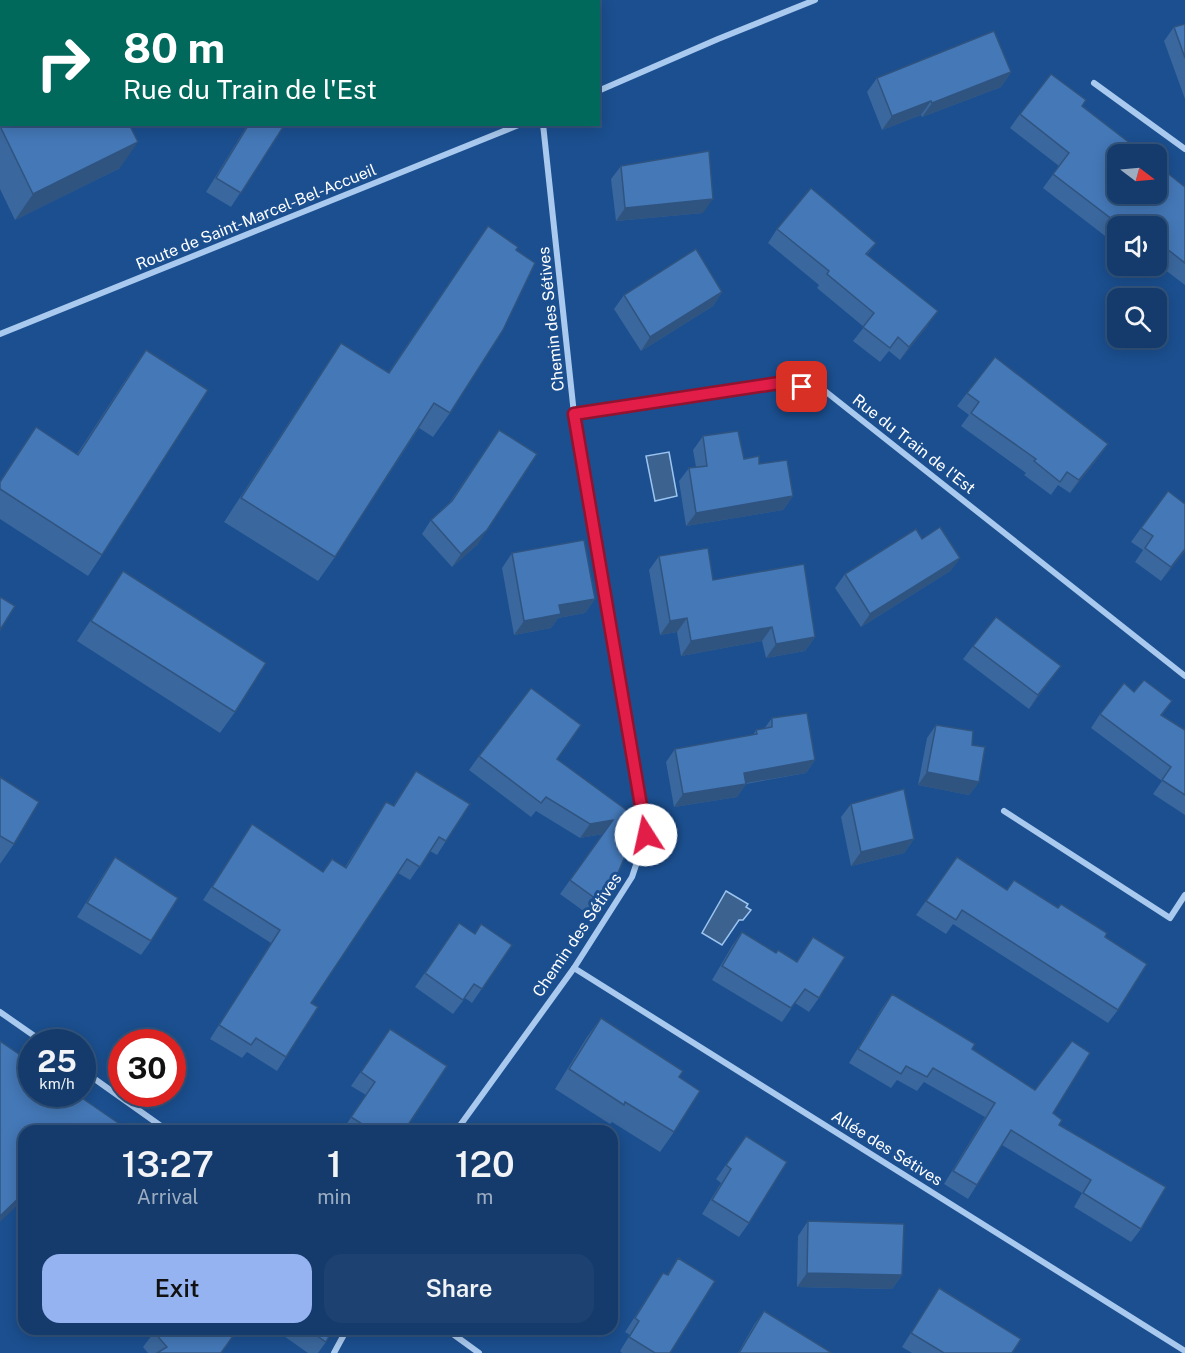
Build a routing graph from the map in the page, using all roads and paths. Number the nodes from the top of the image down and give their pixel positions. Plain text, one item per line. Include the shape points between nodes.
1 (815, 0) edge
2 (1094, 83) dead end
3 (600, 90) edge
4 (516, 126) edge
5 (543, 126) edge
6 (1185, 149) edge
7 (0, 334) edge
8 (574, 414) junction
9 (1185, 676) edge
10 (1004, 811) dead end
11 (1185, 895) edge
12 (574, 968) junction
13 (0, 1012) edge
14 (24, 1029) edge
15 (96, 1080) edge
16 (160, 1125) edge
17 (459, 1125) edge
18 (344, 1335) edge
19 (454, 1335) edge
20 (1185, 1351) edge
21 (334, 1353) edge
22 (479, 1353) edge

1 - 3 street
2 - 6 street
4 - 7 street, Route de Saint-Marcel-Bel-Accueil
5 - 8 street, Chemin des Sétives
8 - 9 street, Rue du Train de l'Est via 779,383 825,391
8 - 12 street, Chemin des Sétives via 646,835 632,877
10 - 11 street via 1170,918
12 - 17 street, Chemin des Sétives
12 - 20 street, Allée des Sétives
13 - 14 street
15 - 16 street
18 - 21 street
19 - 22 street

